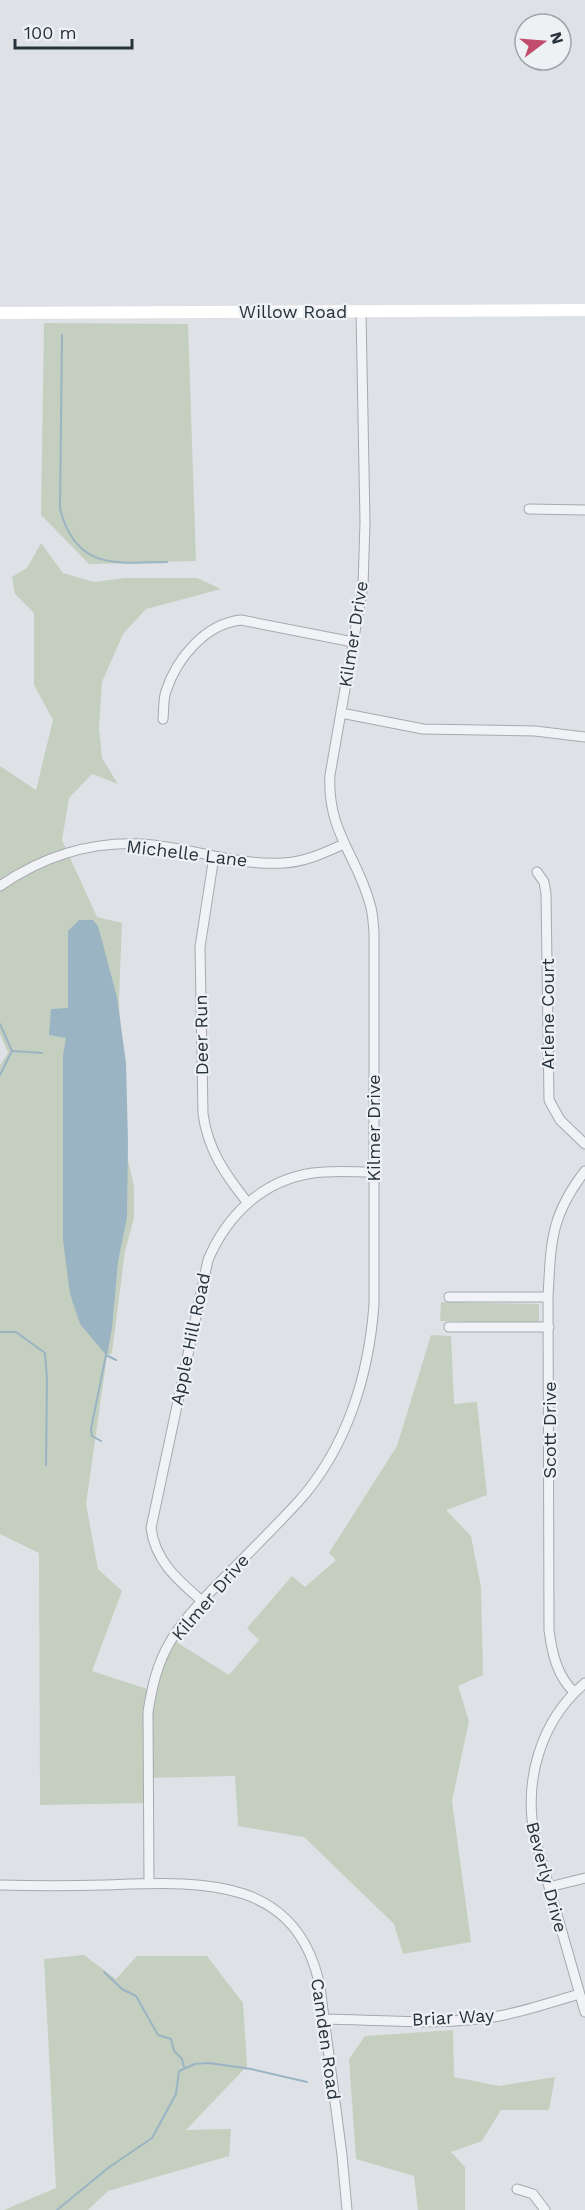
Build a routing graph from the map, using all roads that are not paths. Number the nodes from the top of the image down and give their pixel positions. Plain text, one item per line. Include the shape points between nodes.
1 (585, 310) edge
2 (361, 311) junction
3 (0, 313) edge
4 (529, 509) dead end
5 (585, 510) edge
6 (353, 642) junction
7 (341, 713) junction
8 (163, 719) dead end
9 (585, 737) edge
10 (344, 844) junction
11 (214, 856) junction
12 (537, 872) dead end
13 (0, 886) edge
14 (585, 1144) edge
15 (585, 1170) edge
16 (373, 1172) junction
17 (247, 1202) junction
18 (449, 1297) dead end
19 (548, 1297) junction
20 (549, 1326) junction
21 (450, 1327) dead end
22 (202, 1600) junction
23 (585, 1683) edge
24 (574, 1692) junction
25 (585, 1878) edge
26 (149, 1884) junction
27 (0, 1886) edge
28 (549, 1887) junction
29 (579, 1994) junction
30 (585, 2012) edge
31 (325, 2019) junction
32 (517, 2189) dead end
33 (347, 2210) edge
34 (545, 2210) edge

1 - 2 street, Willow Road
2 - 3 street, Willow Road
2 - 6 street, Kilmer Drive via 365,522 361,601
4 - 5 street
6 - 7 street, Kilmer Drive
6 - 8 street via 241,620 229,622 202,637 182,661 165,692
7 - 9 street via 423,729 535,731
7 - 10 street, Kilmer Drive via 330,798
10 - 11 street, Michelle Lane via 311,858 285,863
10 - 16 street, Kilmer Drive via 366,891 373,924
11 - 13 street, Michelle Lane via 150,845 109,844 57,856
11 - 17 street, Deer Run via 200,947 203,1114 215,1156
12 - 14 street, Arlene Court via 546,894 549,1100 560,1120
15 - 19 street, Scott Drive via 555,1226
16 - 17 street, Apple Hill Road via 307,1174 278,1184
16 - 22 street, Kilmer Drive via 372,1324 365,1374 346,1427 300,1500
17 - 22 street, Apple Hill Road via 219,1236 208,1260 152,1517 152,1537 161,1560
18 - 19 street
19 - 20 street, Scott Drive
20 - 21 street
20 - 24 street, Scott Drive via 549,1630 557,1668
22 - 26 street, Kilmer Drive via 168,1644 152,1689 148,1712
23 - 24 street, Beverly Drive
24 - 28 street, Beverly Drive via 549,1728 531,1783 530,1817
25 - 28 street
26 - 27 street, Camden Road
26 - 31 street, Camden Road via 218,1886 248,1895 275,1911 309,1953 317,1971
28 - 29 street, Beverly Drive
29 - 30 street, Beverly Drive
29 - 31 street, Briar Way via 534,2008 476,2018
31 - 33 street, Camden Road
32 - 34 street via 533,2194

